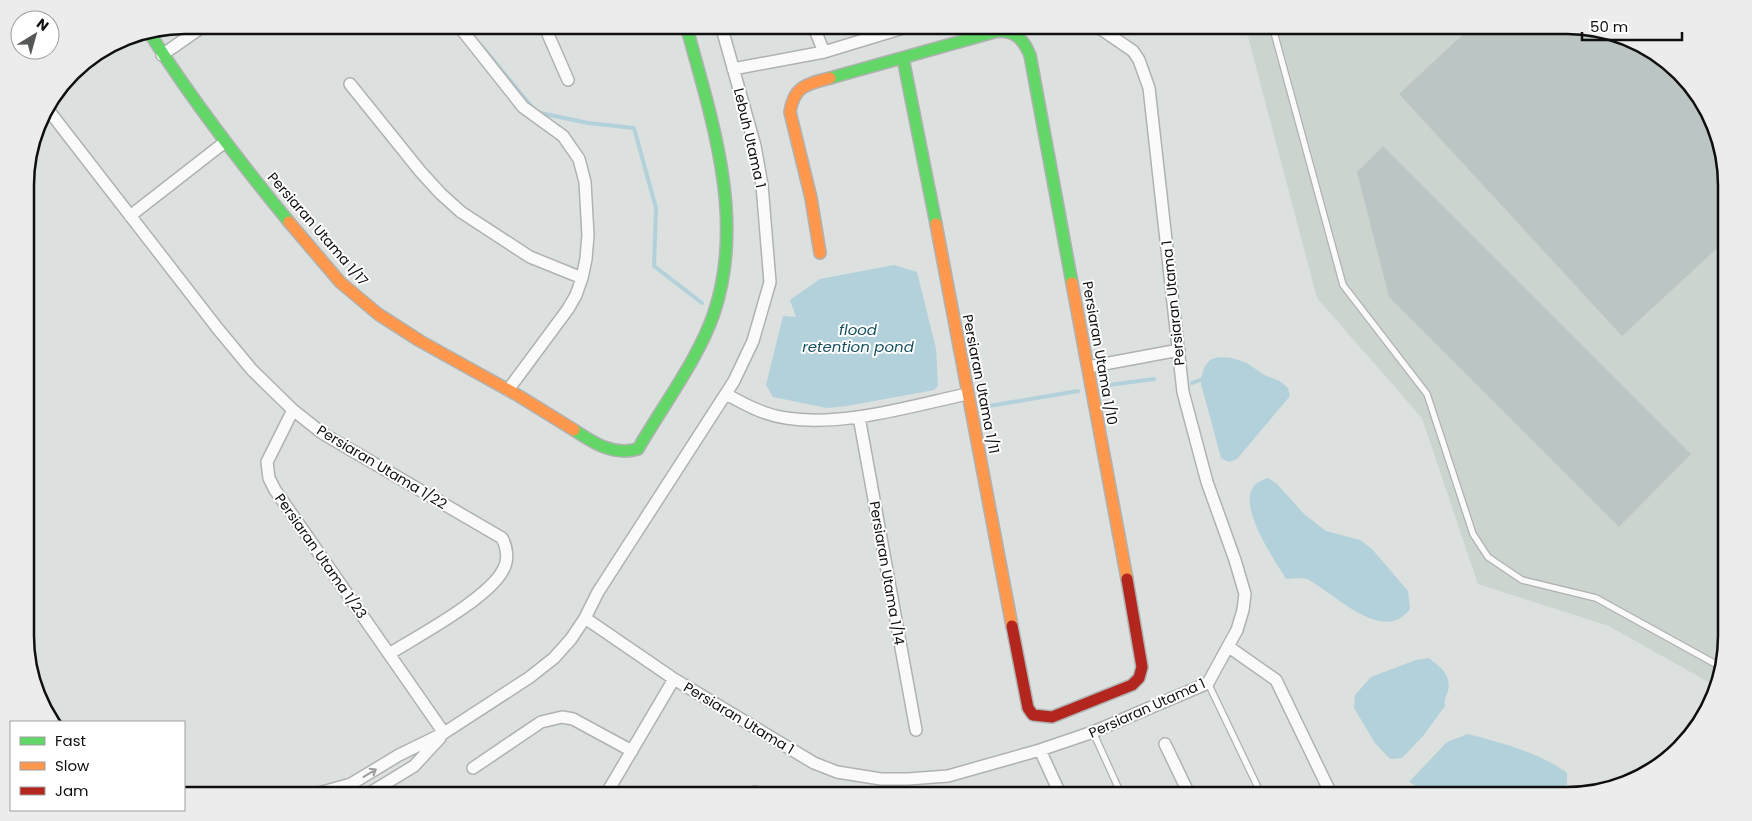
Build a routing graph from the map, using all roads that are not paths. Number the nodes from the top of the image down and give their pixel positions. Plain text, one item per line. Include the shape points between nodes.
1 (193, 34) edge
2 (465, 34) edge
3 (548, 34) edge
4 (688, 34) edge
5 (723, 34) edge
6 (817, 34) edge
7 (883, 34) edge
8 (987, 34) edge
9 (1016, 34) edge
10 (1109, 34) edge
11 (1274, 34) edge
12 (152, 38) edge
13 (824, 52) junction
14 (162, 55) junction
15 (903, 58) junction
16 (733, 69) junction
17 (568, 80) dead end
18 (350, 84) dead end
19 (51, 115) edge
20 (225, 142) junction
21 (130, 216) junction
22 (820, 253) dead end
23 (582, 278) junction
24 (1179, 350) junction
25 (1088, 367) junction
26 (508, 390) junction
27 (726, 394) junction
28 (967, 394) junction
29 (293, 410) junction
30 (859, 417) junction
31 (586, 618) junction
32 (1229, 647) junction
33 (389, 654) junction
34 (1715, 664) edge
35 (674, 679) junction
36 (1208, 683) junction
37 (1033, 715) joint
38 (916, 730) dead end
39 (1093, 732) junction
40 (444, 733) junction
41 (1165, 744) dead end
42 (1040, 750) junction
43 (632, 751) junction
44 (473, 768) dead end
45 (340, 787) edge
46 (380, 787) edge
47 (610, 787) edge
48 (1057, 787) edge
49 (1118, 787) edge
50 (1186, 787) edge
51 (1258, 787) edge
52 (1328, 787) edge

1 - 14 street
2 - 23 street via 523,107 563,136 579,159 585,182 588,235
3 - 17 street
4 - 26 street, Persiaran Utama 1/17 via 721,161 727,220 721,288 697,349 638,449 632,451 607,450
5 - 16 street, Lebuh Utama 1
6 - 13 street
7 - 13 street
8 - 15 street, Persiaran Utama 1/10
9 - 25 street, Persiaran Utama 1/10 via 1025,41 1030,55
10 - 24 street, Persiaran Utama 1 via 1133,51 1149,88
11 - 34 lane via 1343,286 1427,394 1473,534 1488,557 1522,580 1596,598
12 - 14 street, Persiaran Utama 1/17
13 - 16 street
14 - 20 street, Persiaran Utama 1/17
15 - 22 street via 807,84 797,91 791,103 790,112
15 - 28 street, Persiaran Utama 1/11
16 - 27 street, Lebuh Utama 1 via 755,146 762,185 770,282 753,341
18 - 23 street via 426,179 461,212 530,257
19 - 21 street, Persiaran Utama 1/22
20 - 21 street
20 - 26 street, Persiaran Utama 1/17 via 353,295 443,355
21 - 29 street, Persiaran Utama 1/22 via 252,370
23 - 26 street via 568,309
24 - 25 street
24 - 32 street, Persiaran Utama 1 via 1184,392 1206,482 1245,594 1238,630
25 - 37 street, Persiaran Utama 1/10 via 1143,671 1132,685 1052,716
27 - 30 street via 750,407 784,418
27 - 31 street via 604,584
28 - 30 street
28 - 37 street, Persiaran Utama 1/11 via 1025,698
29 - 33 street, Persiaran Utama 1/23 via 267,462 269,478
29 - 33 street, Persiaran Utama 1/22 via 322,433 502,538 507,546 504,569 478,598
30 - 38 street, Persiaran Utama 1/14
31 - 35 street, Persiaran Utama 1
31 - 40 street via 554,658 538,672
32 - 36 street, Persiaran Utama 1
32 - 52 street via 1276,680
33 - 40 street, Persiaran Utama 1/23
35 - 42 street, Persiaran Utama 1 via 791,750 837,772 881,780 948,776
35 - 43 street
36 - 39 street, Persiaran Utama 1
36 - 51 lane
39 - 42 street, Persiaran Utama 1
39 - 49 lane
45 -> 40 street
40 - 46 street via 414,766
41 - 50 street
42 - 48 street
43 - 44 street via 573,718 551,718
43 - 47 street

